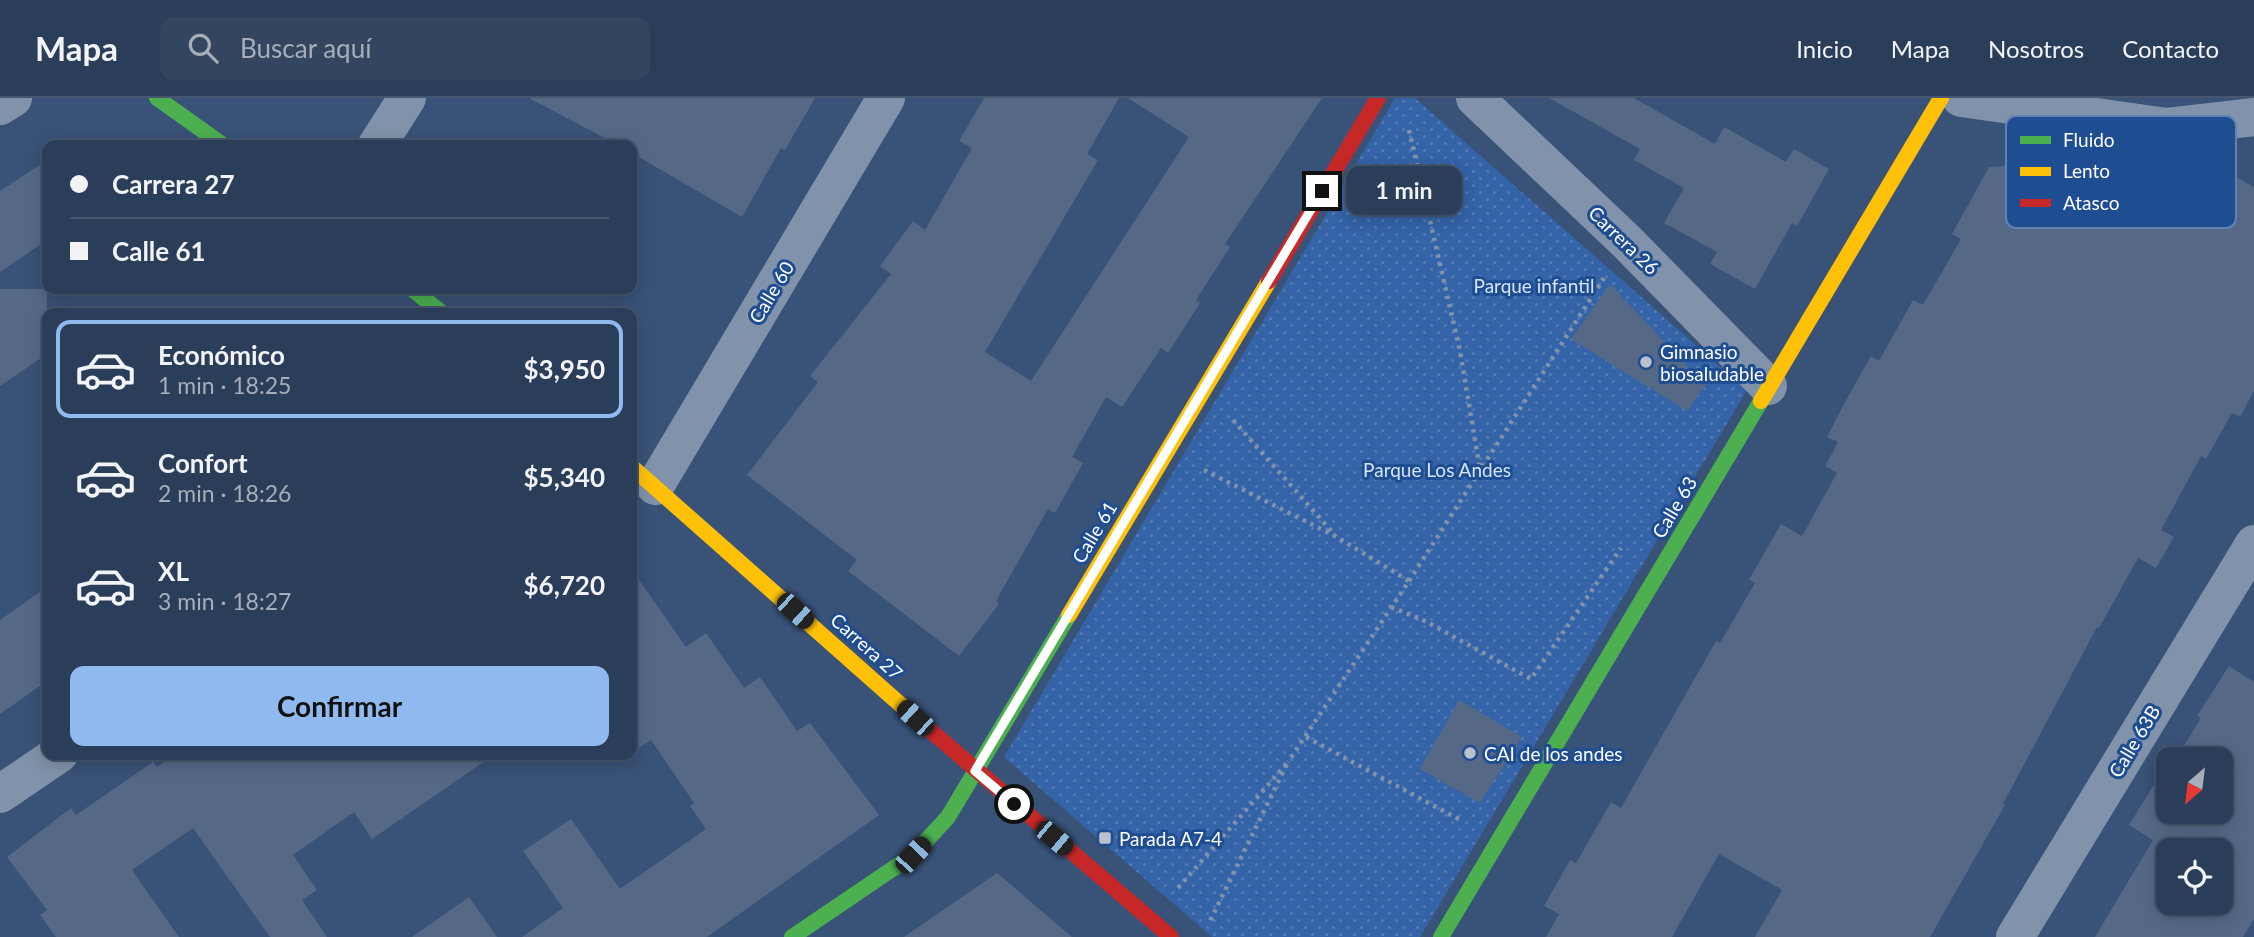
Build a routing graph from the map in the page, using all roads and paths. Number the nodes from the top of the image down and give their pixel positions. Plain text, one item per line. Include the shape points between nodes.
1 (13, 98) edge
2 (157, 98) edge
3 (407, 98) edge
4 (886, 98) edge
5 (1378, 98) edge
6 (1475, 98) edge
7 (1941, 98) edge
8 (1961, 98) edge
9 (0, 106) edge
10 (2089, 116) edge
11 (2254, 117) edge
12 (2236, 119) edge
13 (1407, 122) dead end
14 (216, 140) edge
15 (380, 140) edge
16 (1628, 242) junction
17 (418, 294) edge
18 (436, 308) edge
19 (1768, 386) junction
20 (1228, 414) dead end
21 (1197, 467) dead end
22 (1480, 470) junction
23 (643, 477) edge
24 (1335, 536) junction
25 (2254, 544) edge
26 (1623, 546) dead end
27 (1409, 581) junction
28 (1391, 607) junction
29 (1306, 737) junction
30 (50, 760) edge
31 (1288, 762) junction
32 (975, 771) junction
33 (0, 794) edge
34 (1472, 826) dead end
35 (1175, 892) dead end
36 (1210, 921) dead end
37 (792, 937) edge
38 (1171, 937) edge
39 (1441, 937) edge
40 (2015, 937) edge

1 - 9 street
2 - 14 street
3 - 15 street
4 - 23 street, Calle 60
5 - 32 street, Calle 61
6 - 16 street, Carrera 26
7 - 19 street, Calle 63
8 - 10 street
11 - 12 street
13 - 22 path via 1460,351
16 - 19 street, Carrera 26
16 - 22 path
17 - 18 street
19 - 39 street, Calle 63
20 - 24 path
21 - 24 path
22 - 27 path
23 - 32 street, Carrera 27
24 - 27 path
25 - 40 street, Calle 63B
26 - 28 path via 1531,679
27 - 28 path
28 - 29 path
29 - 31 path
29 - 34 path
30 - 33 street
31 - 35 path
31 - 36 path
32 - 37 street, Calle 61 via 948,817 913,855
32 - 38 street, Carrera 27

